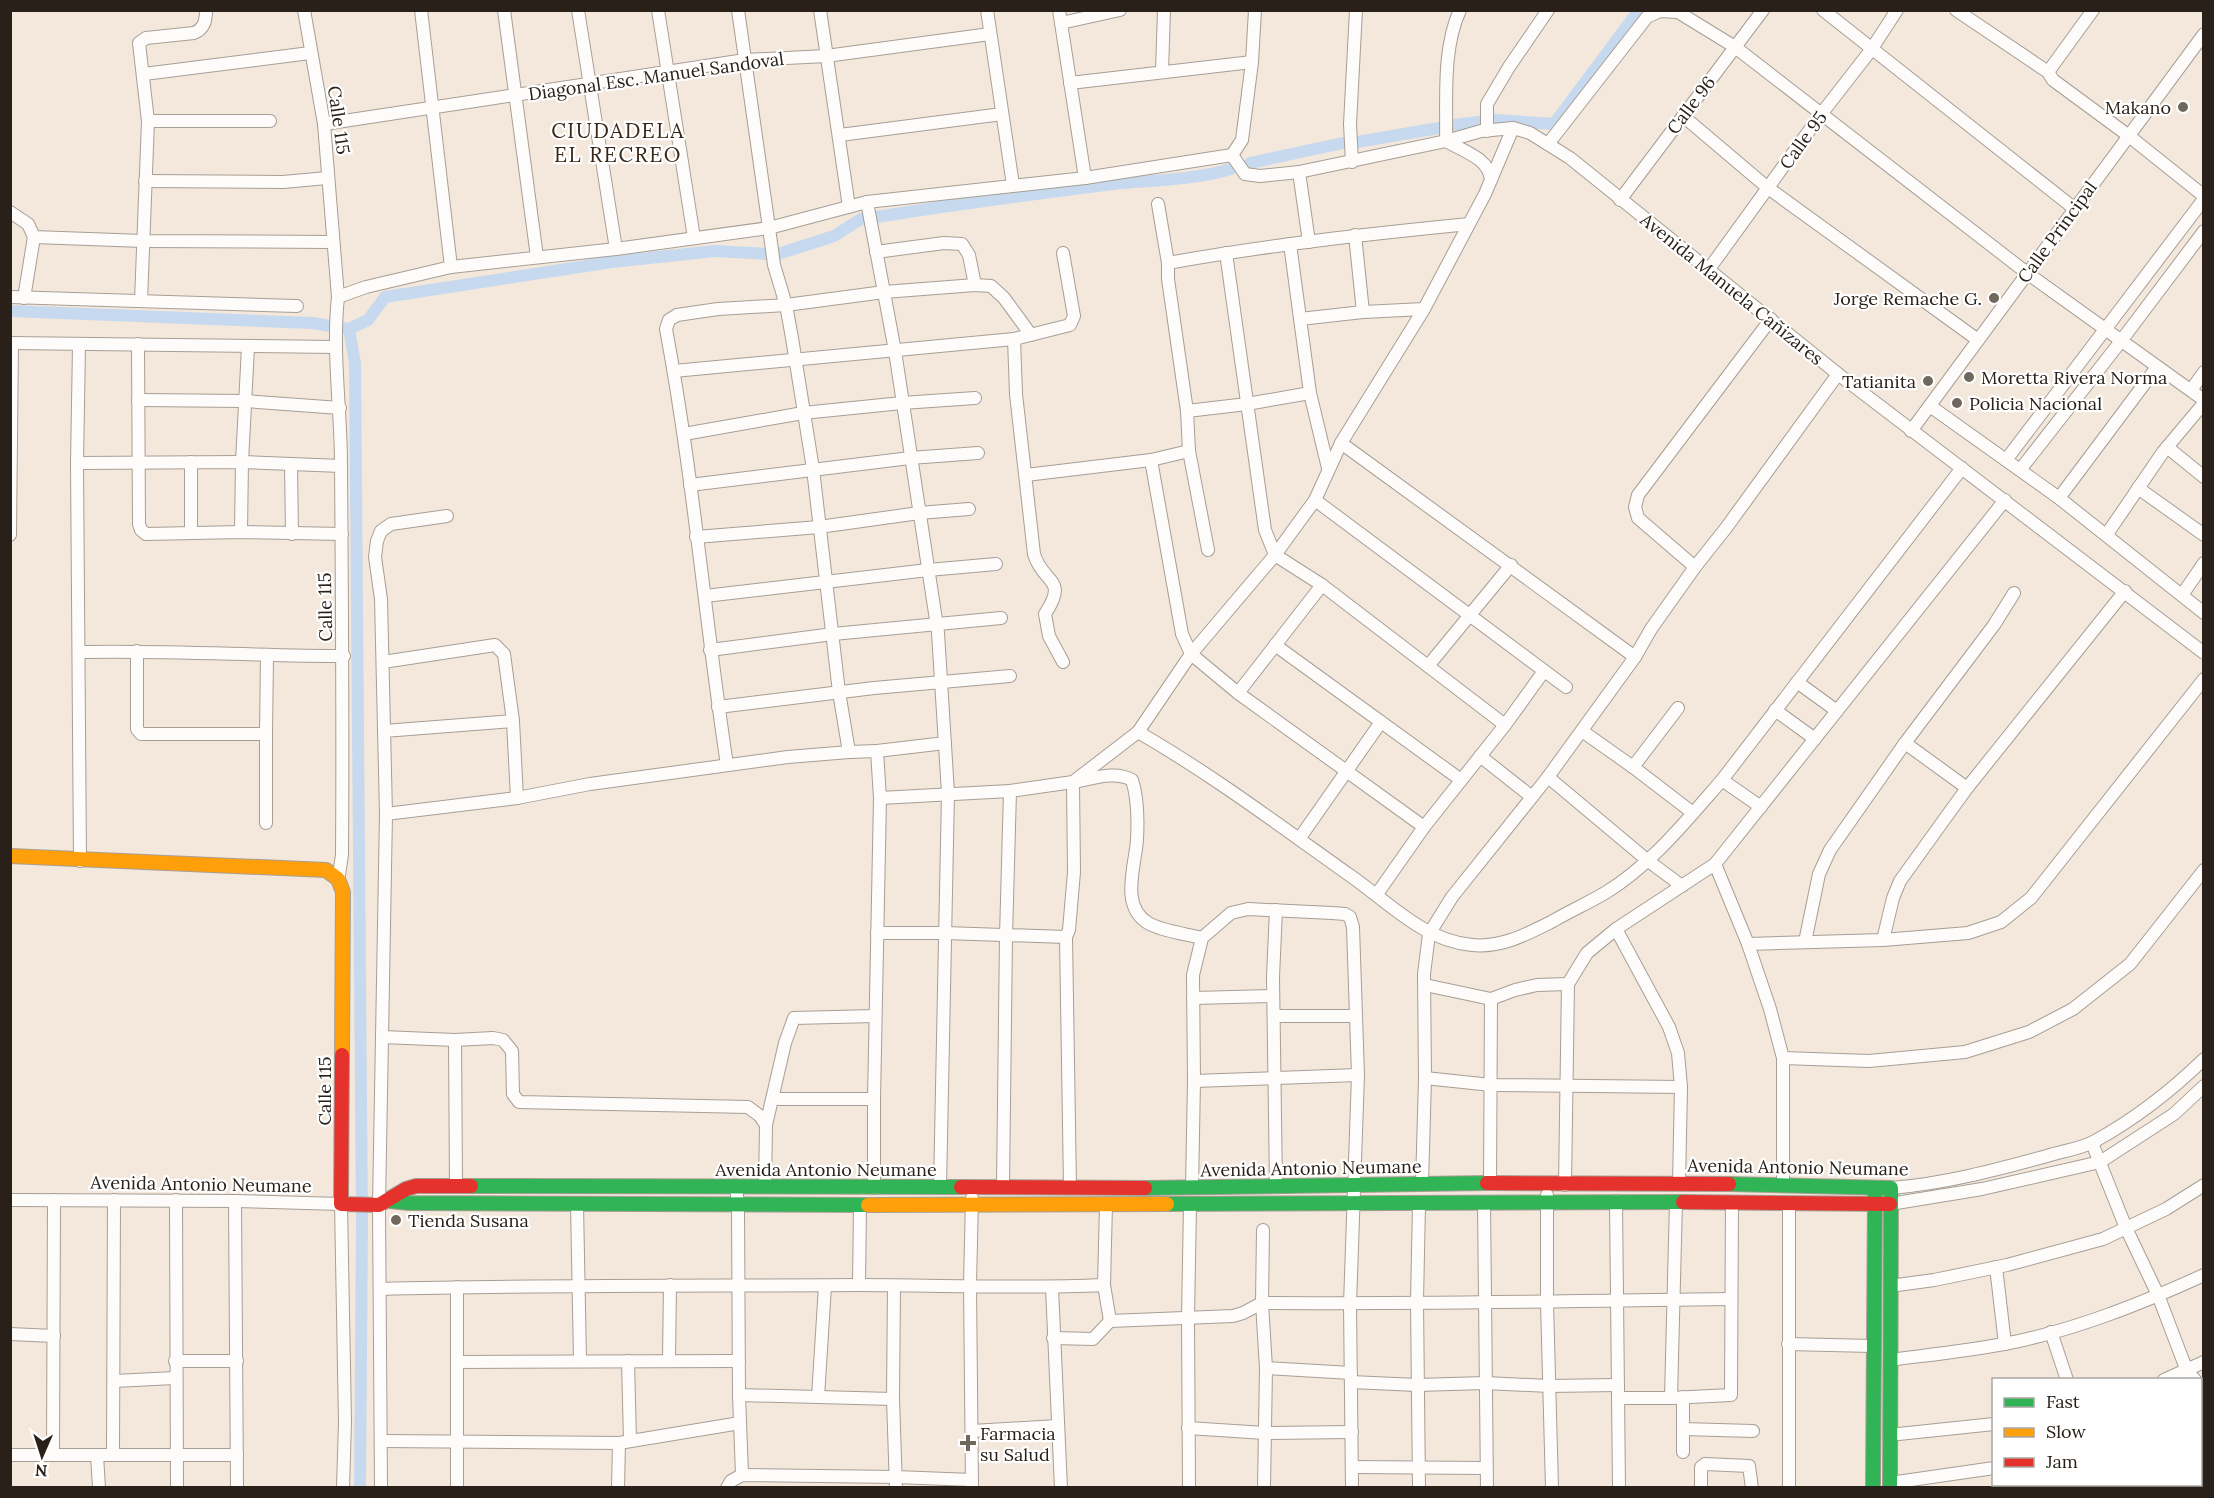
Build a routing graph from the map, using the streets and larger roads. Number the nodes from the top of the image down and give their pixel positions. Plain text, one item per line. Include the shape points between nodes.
1 (207, 10) edge
2 (304, 10) edge
3 (421, 10) edge
4 (504, 10) edge
5 (578, 10) edge
6 (658, 10) edge
7 (738, 10) edge
8 (820, 10) edge
9 (987, 10) edge
10 (1120, 10) edge
11 (1164, 10) edge
12 (1255, 10) edge
13 (1356, 10) edge
14 (1460, 10) edge
15 (1548, 10) edge
16 (1763, 10) edge
17 (1823, 10) edge
18 (1897, 10) edge
19 (1956, 10) edge
20 (2093, 10) edge
21 (1660, 11) edge
22 (1060, 17) edge
23 (990, 34) junction
24 (2204, 34) edge
25 (1735, 47) junction
26 (1871, 50) junction
27 (310, 53) junction
28 (826, 56) junction
29 (745, 60) junction
30 (1251, 62) junction
31 (667, 72) junction
32 (1162, 72) junction
33 (2048, 72) junction
34 (144, 74) junction
35 (1070, 83) junction
36 (588, 84) junction
37 (515, 95) junction
38 (432, 108) junction
39 (1822, 113) junction
40 (1002, 114) junction
41 (1683, 116) junction
42 (148, 121) junction
43 (270, 121) dead end
44 (324, 124) junction
45 (1513, 128) junction
46 (1487, 131) junction
47 (840, 135) junction
48 (2128, 136) junction
49 (1446, 141) junction
50 (1548, 144) junction
51 (1234, 159) junction
52 (1352, 162) junction
53 (1299, 172) junction
54 (327, 178) junction
55 (1085, 178) junction
56 (1491, 180) junction
57 (145, 181) junction
58 (1013, 185) junction
59 (1768, 188) junction
60 (2204, 198) edge
61 (1620, 200) junction
62 (867, 202) junction
63 (1158, 204) dead end
64 (849, 207) junction
65 (2074, 209) junction
66 (10, 212) edge
67 (1469, 224) junction
68 (769, 228) junction
69 (2204, 231) edge
70 (1355, 235) junction
71 (34, 237) junction
72 (694, 238) junction
73 (143, 241) junction
74 (332, 242) junction
75 (1309, 242) junction
76 (1290, 244) junction
77 (616, 249) junction
78 (876, 252) junction
79 (1064, 253) dead end
80 (1226, 253) junction
81 (537, 258) junction
82 (1168, 263) junction
83 (450, 267) junction
84 (1708, 269) junction
85 (2027, 273) junction
86 (975, 285) junction
87 (884, 292) junction
88 (10, 297) edge
89 (338, 297) junction
90 (24, 298) junction
91 (141, 301) junction
92 (786, 305) junction
93 (297, 306) dead end
94 (1424, 309) junction
95 (1363, 312) junction
96 (1300, 319) junction
97 (1771, 319) junction
98 (2106, 330) junction
99 (1030, 335) junction
100 (1014, 339) junction
101 (1978, 340) junction
102 (2121, 341) junction
103 (11, 343) edge
104 (336, 343) junction
105 (138, 344) junction
106 (79, 345) junction
107 (248, 347) junction
108 (895, 351) junction
109 (795, 360) junction
110 (2157, 367) junction
111 (674, 371) junction
112 (2204, 372) edge
113 (1838, 374) junction
114 (2191, 390) junction
115 (1310, 393) junction
116 (975, 398) dead end
117 (138, 400) junction
118 (244, 401) junction
119 (2204, 401) edge
120 (902, 403) junction
121 (1247, 404) junction
122 (1930, 406) junction
123 (340, 408) junction
124 (1187, 411) junction
125 (803, 413) junction
126 (1911, 431) junction
127 (684, 434) junction
128 (1341, 443) junction
129 (2167, 447) junction
130 (1189, 451) junction
131 (978, 453) dead end
132 (910, 458) junction
133 (1151, 460) junction
134 (2006, 460) junction
135 (138, 462) junction
136 (191, 462) junction
137 (242, 462) junction
138 (77, 463) junction
139 (291, 464) junction
140 (341, 466) junction
141 (1328, 468) junction
142 (1962, 468) junction
143 (813, 469) junction
144 (2020, 470) junction
145 (1026, 476) junction
146 (2204, 477) edge
147 (690, 484) junction
148 (2138, 488) junction
149 (11, 491) edge
150 (2059, 498) junction
151 (1315, 500) junction
152 (2005, 500) junction
153 (969, 509) dead end
154 (919, 513) junction
155 (447, 516) dead end
156 (819, 527) junction
157 (241, 532) junction
158 (191, 533) junction
159 (292, 534) junction
160 (342, 534) junction
161 (2107, 534) junction
162 (10, 535) edge
163 (2204, 535) edge
164 (696, 537) junction
165 (1208, 550) dead end
166 (1275, 555) junction
167 (2204, 563) edge
168 (996, 564) dead end
169 (1511, 565) junction
170 (1695, 567) junction
171 (928, 570) junction
172 (826, 582) junction
173 (1322, 585) junction
174 (2125, 591) junction
175 (2014, 593) dead end
176 (2182, 595) junction
177 (705, 596) junction
178 (2204, 613) edge
179 (1470, 616) junction
180 (1001, 618) dead end
181 (936, 625) junction
182 (833, 634) junction
183 (1275, 645) junction
184 (710, 650) junction
185 (137, 651) junction
186 (80, 652) junction
187 (2204, 653) edge
188 (1191, 654) junction
189 (267, 656) junction
190 (344, 656) junction
191 (1635, 657) junction
192 (384, 662) junction
193 (1063, 662) dead end
194 (1428, 666) junction
195 (1544, 671) junction
196 (1010, 676) dead end
197 (2204, 680) edge
198 (941, 681) junction
199 (1797, 682) junction
200 (1566, 687) dead end
201 (838, 692) junction
202 (1238, 693) junction
203 (718, 707) junction
204 (1678, 708) dead end
205 (1775, 710) junction
206 (1837, 711) junction
207 (513, 721) junction
208 (1381, 722) junction
209 (1505, 725) junction
210 (384, 730) junction
211 (1582, 731) junction
212 (1138, 732) junction
213 (266, 734) junction
214 (1815, 739) junction
215 (945, 743) junction
216 (1905, 743) junction
217 (877, 751) junction
218 (849, 752) junction
219 (1480, 756) junction
220 (727, 765) junction
221 (1633, 767) junction
222 (1346, 770) junction
223 (1548, 777) junction
224 (1461, 780) junction
225 (1722, 780) junction
226 (1073, 782) junction
227 (1967, 788) junction
228 (1010, 791) junction
229 (948, 793) junction
230 (1532, 797) junction
231 (517, 798) junction
232 (880, 798) junction
233 (1761, 807) junction
234 (1693, 813) junction
235 (386, 814) junction
236 (266, 823) dead end
237 (1424, 826) junction
238 (1299, 839) junction
239 (10, 856) edge
240 (1647, 860) junction
241 (80, 861) junction
242 (1715, 864) junction
243 (2204, 870) edge
244 (338, 881) junction
245 (1682, 886) junction
246 (1377, 894) junction
247 (1276, 910) junction
248 (1616, 929) junction
249 (877, 933) junction
250 (945, 933) junction
251 (1429, 934) junction
252 (1006, 936) junction
253 (1066, 937) junction
254 (1202, 938) junction
255 (1883, 940) junction
256 (1805, 942) junction
257 (1748, 944) junction
258 (1568, 984) junction
259 (1425, 985) junction
260 (1273, 996) junction
261 (1193, 998) junction
262 (1491, 999) junction
263 (875, 1016) junction
264 (1274, 1016) junction
265 (1356, 1016) junction
266 (382, 1037) junction
267 (455, 1040) junction
268 (1783, 1058) junction
269 (2204, 1059) edge
270 (1358, 1076) junction
271 (1276, 1078) junction
272 (1425, 1078) junction
273 (1194, 1081) junction
274 (1491, 1085) junction
275 (1567, 1085) junction
276 (2204, 1086) edge
277 (1681, 1087) junction
278 (772, 1099) junction
279 (874, 1099) junction
280 (766, 1125) junction
281 (2092, 1143) junction
282 (2100, 1162) junction
283 (1490, 1183) junction
284 (1547, 1184) junction
285 (1679, 1184) junction
286 (1783, 1184) junction
287 (1276, 1185) junction
288 (1354, 1185) junction
289 (1422, 1185) junction
290 (1565, 1185) junction
291 (2204, 1185) edge
292 (456, 1186) junction
293 (736, 1186) junction
294 (1003, 1186) junction
295 (765, 1187) junction
296 (940, 1187) junction
297 (972, 1187) junction
298 (1070, 1187) junction
299 (874, 1188) junction
300 (1192, 1188) junction
301 (1874, 1188) junction
302 (1891, 1188) junction
303 (10, 1200) edge
304 (54, 1200) junction
305 (114, 1200) junction
306 (176, 1200) junction
307 (234, 1201) junction
308 (1547, 1201) junction
309 (1616, 1201) junction
310 (1676, 1201) junction
311 (1732, 1202) junction
312 (1789, 1202) junction
313 (1353, 1203) junction
314 (1484, 1203) junction
315 (1875, 1203) junction
316 (344, 1204) junction
317 (382, 1204) junction
318 (577, 1204) junction
319 (1106, 1204) junction
320 (1190, 1204) junction
321 (1419, 1204) junction
322 (1890, 1204) junction
323 (971, 1205) junction
324 (738, 1206) junction
325 (860, 1206) junction
326 (2126, 1228) junction
327 (1263, 1230) dead end
328 (1996, 1267) junction
329 (2204, 1275) edge
330 (670, 1285) junction
331 (859, 1285) junction
332 (970, 1285) junction
333 (1104, 1285) junction
334 (579, 1286) junction
335 (740, 1286) junction
336 (825, 1286) junction
337 (894, 1286) junction
338 (1890, 1286) junction
339 (457, 1287) junction
340 (1052, 1288) junction
341 (380, 1289) junction
342 (2158, 1296) junction
343 (1672, 1299) junction
344 (1731, 1299) junction
345 (1618, 1300) junction
346 (1417, 1301) junction
347 (1547, 1302) junction
348 (1262, 1303) junction
349 (1484, 1303) junction
350 (1350, 1304) junction
351 (1188, 1318) junction
352 (1110, 1321) junction
353 (2051, 1332) junction
354 (10, 1334) edge
355 (54, 1336) junction
356 (1053, 1338) junction
357 (1788, 1344) junction
358 (2005, 1344) junction
359 (1872, 1346) junction
360 (669, 1359) junction
361 (580, 1360) junction
362 (628, 1360) junction
363 (1890, 1360) junction
364 (175, 1361) junction
365 (237, 1361) junction
366 (739, 1361) junction
367 (457, 1362) junction
368 (2204, 1362) edge
369 (1266, 1368) junction
370 (2191, 1375) edge
371 (1351, 1377) junction
372 (175, 1378) junction
373 (2066, 1378) edge
374 (2175, 1378) edge
375 (114, 1381) junction
376 (1485, 1383) junction
377 (1418, 1385) junction
378 (1549, 1386) junction
379 (1618, 1392) junction
380 (739, 1395) junction
381 (818, 1397) junction
382 (1677, 1398) junction
383 (893, 1399) junction
384 (740, 1423) junction
385 (1992, 1424) edge
386 (1057, 1426) junction
387 (1188, 1428) junction
388 (1683, 1430) junction
389 (972, 1431) junction
390 (1753, 1431) dead end
391 (1352, 1432) junction
392 (1265, 1433) junction
393 (1889, 1435) junction
394 (381, 1441) junction
395 (457, 1442) junction
396 (625, 1442) junction
397 (1683, 1452) dead end
398 (53, 1453) junction
399 (177, 1453) junction
400 (10, 1455) edge
401 (97, 1455) junction
402 (113, 1455) junction
403 (237, 1455) junction
404 (1352, 1467) junction
405 (1418, 1468) junction
406 (1486, 1468) junction
407 (1992, 1468) edge
408 (742, 1476) junction
409 (896, 1482) edge
410 (972, 1484) edge
411 (1890, 1485) edge
412 (99, 1488) edge
413 (177, 1488) edge
414 (237, 1488) edge
415 (343, 1488) edge
416 (381, 1488) edge
417 (457, 1488) edge
418 (618, 1488) edge
419 (727, 1488) edge
420 (1061, 1488) edge
421 (1189, 1488) edge
422 (1264, 1488) edge
423 (1352, 1488) edge
424 (1419, 1488) edge
425 (1487, 1488) edge
426 (1552, 1488) edge
427 (1619, 1488) edge
428 (1701, 1488) edge
429 (1752, 1488) edge
430 (1789, 1488) edge
431 (1872, 1488) edge

1 - 34 street via 200,31 146,38 139,43
2 - 27 street, Calle 115
3 - 38 street
4 - 37 street
5 - 36 street
6 - 31 street
7 - 29 street
8 - 28 street
9 - 23 street
10 - 22 street
11 - 32 street
12 - 30 street
13 - 52 street via 1350,123
14 - 49 street via 1454,22 1445,86
15 - 46 street via 1487,104
16 - 25 street, Calle 96
17 - 26 street
18 - 26 street, Calle 95
19 - 33 street
20 - 33 street
21 - 25 street via 1677,12
21 - 50 street via 1647,17
22 - 35 street
23 - 28 street, Diagonal Esc. Manuel Sandoval
23 - 40 street
24 - 48 street, Calle Principal
25 - 39 street
25 - 41 street, Calle 96
26 - 39 street, Calle 95
26 - 65 street
27 - 34 street
27 - 44 street, Calle 115
28 - 29 street, Diagonal Esc. Manuel Sandoval
28 - 47 street
29 - 31 street, Diagonal Esc. Manuel Sandoval
29 - 68 street
30 - 32 street
30 - 51 street via 1242,140
31 - 36 street, Diagonal Esc. Manuel Sandoval
31 - 72 street
32 - 35 street
33 - 48 street via 2053,80
34 - 42 street
35 - 55 street
36 - 37 street, Diagonal Esc. Manuel Sandoval
36 - 77 street
37 - 38 street, Diagonal Esc. Manuel Sandoval
37 - 81 street
38 - 44 street, Diagonal Esc. Manuel Sandoval
38 - 83 street
39 - 59 street, Calle 95
39 - 85 street
40 - 47 street
40 - 58 street
41 - 59 street
41 - 61 street, Calle 96
42 - 43 street
42 - 57 street
44 - 54 street, Calle 115
45 - 46 street, Avenida Manuela Cañizares
45 - 50 street, Avenida Manuela Cañizares
45 - 56 street
46 - 49 street, Avenida Manuela Cañizares
47 - 64 street
48 - 60 street
48 - 65 street, Calle Principal
49 - 52 street, Avenida Manuela Cañizares
49 - 56 street via 1477,158 1490,170
50 - 61 street, Avenida Manuela Cañizares
51 - 53 street, Avenida Manuela Cañizares via 1251,176
51 - 55 street
52 - 53 street, Avenida Manuela Cañizares
53 - 75 street
54 - 57 street via 283,182
54 - 74 street, Calle 115
55 - 58 street
56 - 67 street
57 - 73 street
58 - 62 street
59 - 84 street, Calle 95
59 - 101 street
60 - 98 street
61 - 84 street, Avenida Manuela Cañizares
62 - 64 street
62 - 78 street
63 - 82 street
64 - 68 street
65 - 85 street, Calle Principal
66 - 71 street via 28,224
67 - 70 street
67 - 94 street
68 - 72 street
68 - 92 street via 774,265
69 - 102 street
70 - 75 street
70 - 95 street
71 - 73 street
71 - 90 street
72 - 77 street
73 - 74 street
73 - 91 street
74 - 89 street, Calle 115
75 - 76 street
76 - 80 street
76 - 96 street
77 - 81 street
78 - 86 street via 962,244 969,255
78 - 87 street
79 - 99 street via 1074,316 1070,325
80 - 82 street
80 - 121 street
81 - 83 street
82 - 124 street
83 - 89 street
84 - 97 street, Avenida Manuela Cañizares
85 - 98 street
85 - 101 street, Calle Principal
86 - 87 street
86 - 99 street via 991,286
87 - 92 street
87 - 108 street
88 - 90 street
89 - 104 street, Calle 115
90 - 91 street
91 - 93 street
92 - 109 street
92 - 111 street via 718,309 673,317 666,329
94 - 95 street
94 - 128 street
95 - 96 street
96 - 115 street
97 - 113 street, Avenida Manuela Cañizares
97 - 170 street via 1638,495 1638,518
98 - 102 street
98 - 134 street
99 - 100 street
100 - 108 street
100 - 145 street
101 - 122 street, Calle Principal
102 - 110 street
102 - 144 street
103 - 106 street
103 - 149 street
104 - 107 street
104 - 123 street, Calle 115
105 - 106 street
105 - 107 street
105 - 117 street
106 - 138 street
107 - 118 street
108 - 109 street
108 - 120 street
109 - 111 street
109 - 125 street
110 - 114 street
110 - 150 street
111 - 127 street
112 - 114 street
113 - 126 street, Avenida Manuela Cañizares
113 - 170 street
114 - 119 street
115 - 121 street
115 - 141 street
116 - 120 street
117 - 118 street
117 - 135 street
118 - 123 street
118 - 137 street
119 - 129 street
120 - 125 street
120 - 132 street
121 - 124 street
121 - 166 street via 1265,530
122 - 126 street, Calle Principal
122 - 134 street
123 - 140 street, Calle 115
124 - 130 street
125 - 127 street
125 - 143 street
126 - 142 street, Avenida Manuela Cañizares
127 - 147 street
128 - 141 street
128 - 169 street
129 - 146 street
129 - 148 street
130 - 133 street
130 - 165 street
131 - 132 street
132 - 143 street
132 - 154 street
133 - 145 street
133 - 188 street via 1182,634
134 - 144 street
135 - 136 street
135 - 138 street
135 - 158 street via 141,530 147,534
136 - 137 street
136 - 158 street
137 - 139 street
137 - 157 street
138 - 186 street
139 - 140 street
139 - 159 street
140 - 160 street, Calle 115
141 - 151 street
142 - 152 street, Avenida Manuela Cañizares
142 - 199 street
143 - 147 street
143 - 156 street
144 - 150 street
145 - 193 street via 1037,565 1056,589 1045,614 1049,636
147 - 164 street
148 - 161 street
148 - 163 street
149 - 162 street
150 - 161 street
151 - 166 street
151 - 179 street
152 - 174 street, Avenida Manuela Cañizares
152 - 206 street
153 - 154 street
154 - 156 street
154 - 171 street
155 - 192 street via 391,524 381,531 375,557
156 - 164 street
156 - 172 street
157 - 158 street
157 - 159 street
159 - 160 street
160 - 190 street, Calle 115
161 - 176 street
164 - 177 street
166 - 173 street
166 - 188 street
167 - 176 street
168 - 171 street
169 - 179 street
169 - 191 street
170 - 191 street
171 - 172 street
171 - 181 street
172 - 177 street
172 - 182 street
173 - 183 street
173 - 194 street
174 - 187 street, Avenida Manuela Cañizares
174 - 227 street
175 - 216 street via 1994,626
176 - 178 street
177 - 184 street
179 - 194 street
179 - 195 street
180 - 181 street
181 - 182 street
181 - 198 street
182 - 184 street
182 - 201 street
183 - 202 street
183 - 208 street
184 - 203 street
185 - 186 street
185 - 189 street
185 - 213 street via 137,729 141,734
186 - 241 street
188 - 202 street
188 - 212 street
189 - 190 street
189 - 213 street
190 - 244 street, Calle 115 via 342,855
191 - 211 street
192 - 207 street via 495,645 504,654
192 - 210 street
194 - 209 street
195 - 200 street
195 - 209 street
196 - 198 street
197 - 255 street via 2031,898 2001,921 1968,933
198 - 201 street
198 - 215 street
199 - 205 street
199 - 206 street
201 - 203 street
201 - 218 street
202 - 222 street
203 - 220 street
204 - 221 street
205 - 214 street
205 - 225 street
206 - 214 street
207 - 210 street
207 - 231 street
208 - 222 street
208 - 224 street
209 - 219 street
210 - 235 street
211 - 221 street
211 - 223 street
212 - 226 street
212 - 238 street
213 - 236 street
214 - 233 street
215 - 217 street
215 - 229 street
216 - 227 street
216 - 256 street via 1830,850 1813,895
217 - 218 street
217 - 232 street
218 - 220 street
219 - 224 street
219 - 230 street
220 - 231 street
221 - 234 street
222 - 237 street
222 - 238 street
223 - 230 street
223 - 240 street
224 - 237 street
225 - 233 street
225 - 234 street
226 - 228 street
226 - 253 street via 1074,872
226 - 254 street via 1108,775 1132,780 1137,839 1133,904 1150,925
227 - 255 street via 1900,880
228 - 229 street
228 - 252 street
229 - 232 street
229 - 250 street
230 - 251 street via 1452,897
231 - 235 street
232 - 249 street
233 - 242 street
234 - 240 street
235 - 266 street
237 - 246 street
238 - 246 street
239 - 241 street
240 - 245 street
240 - 251 street via 1606,892 1518,938 1497,945 1470,945
241 - 244 street via 326,870
242 - 245 street
242 - 257 street
243 - 268 street via 2130,964 2073,1009 2029,1032 1965,1052 1869,1061
244 - 316 street, Calle 115 via 343,892
245 - 248 street
246 - 251 street
247 - 254 street via 1248,909 1231,914
247 - 260 street
247 - 265 street via 1350,917
248 - 258 street via 1587,953
248 - 277 street via 1669,1027
249 - 250 street
249 - 263 street
250 - 252 street
250 - 296 street
251 - 259 street via 1424,956
252 - 253 street
252 - 294 street
253 - 298 street
254 - 261 street via 1193,975
255 - 256 street
256 - 257 street
257 - 268 street
258 - 262 street via 1537,985
258 - 275 street
259 - 262 street
259 - 272 street
260 - 261 street
260 - 264 street
261 - 273 street
262 - 274 street
263 - 278 street via 794,1018
263 - 279 street
264 - 265 street
264 - 271 street
265 - 270 street
266 - 267 street
266 - 317 street
267 - 280 street via 493,1038 507,1043 512,1051 513,1094 519,1102 748,1107
267 - 292 street
268 - 286 street
269 - 281 street, Avenida Antonio Neumane via 2155,1102
270 - 271 street
270 - 288 street
271 - 273 street
271 - 287 street
272 - 274 street
272 - 289 street
273 - 300 street
274 - 275 street
274 - 283 street
275 - 277 street
275 - 290 street
276 - 282 street, Avenida Antonio Neumane via 2174,1114
277 - 285 street
278 - 279 street
278 - 280 street
279 - 299 street
280 - 295 street
281 - 282 street
281 - 302 street, Avenida Antonio Neumane via 2005,1167 1919,1186
282 - 322 street, Avenida Antonio Neumane via 1982,1189
282 - 326 street
283 - 284 street, Avenida Antonio Neumane
283 - 289 street, Avenida Antonio Neumane
284 - 290 street, Avenida Antonio Neumane
284 - 308 street
285 - 286 street, Avenida Antonio Neumane
285 - 290 street, Avenida Antonio Neumane
286 - 301 street, Avenida Antonio Neumane
287 - 288 street, Avenida Antonio Neumane
287 - 300 street, Avenida Antonio Neumane
288 - 289 street, Avenida Antonio Neumane
288 - 313 street
291 - 326 street
292 - 293 street, Avenida Antonio Neumane
292 - 317 street, Avenida Antonio Neumane via 416,1186
293 - 295 street, Avenida Antonio Neumane
293 - 324 street
294 - 297 street, Avenida Antonio Neumane
294 - 298 street, Avenida Antonio Neumane
295 - 299 street, Avenida Antonio Neumane
296 - 297 street, Avenida Antonio Neumane
296 - 299 street, Avenida Antonio Neumane
297 - 323 street
298 - 300 street, Avenida Antonio Neumane
301 - 302 street, Avenida Antonio Neumane
301 - 315 street
302 - 322 street
303 - 304 street, Avenida Antonio Neumane
304 - 305 street, Avenida Antonio Neumane
304 - 355 street
305 - 306 street, Avenida Antonio Neumane
305 - 375 street
306 - 307 street, Avenida Antonio Neumane
306 - 364 street
307 - 316 street, Avenida Antonio Neumane
307 - 365 street
308 - 309 street, Avenida Antonio Neumane
308 - 314 street, Avenida Antonio Neumane
308 - 347 street
309 - 310 street, Avenida Antonio Neumane
309 - 345 street
310 - 311 street, Avenida Antonio Neumane
310 - 343 street
311 - 312 street, Avenida Antonio Neumane
311 - 344 street
312 - 315 street, Avenida Antonio Neumane
312 - 357 street
313 - 320 street, Avenida Antonio Neumane
313 - 321 street, Avenida Antonio Neumane
313 - 350 street
314 - 321 street, Avenida Antonio Neumane
314 - 349 street
315 - 322 street, Avenida Antonio Neumane
315 - 359 street
316 - 317 street, Avenida Antonio Neumane
316 - 415 street
317 - 318 street, Avenida Antonio Neumane
317 - 341 street
318 - 324 street, Avenida Antonio Neumane
318 - 334 street
319 - 320 street, Avenida Antonio Neumane
319 - 323 street, Avenida Antonio Neumane
319 - 333 street
320 - 351 street
321 - 346 street
322 - 338 street
323 - 325 street, Avenida Antonio Neumane
323 - 332 street
324 - 325 street, Avenida Antonio Neumane
324 - 335 street
325 - 331 street
326 - 328 street via 2103,1239
326 - 342 street
327 - 348 street
328 - 338 street
328 - 358 street
329 - 342 street
330 - 334 street
330 - 335 street
330 - 360 street
331 - 336 street
331 - 337 street
332 - 337 street
332 - 340 street
332 - 389 street
333 - 340 street
333 - 352 street
334 - 339 street
334 - 361 street
335 - 336 street
335 - 366 street
336 - 381 street
337 - 383 street
338 - 363 street
339 - 341 street
339 - 367 street
340 - 356 street
341 - 394 street
342 - 353 street
342 - 370 street
343 - 344 street
343 - 345 street
343 - 382 street
344 - 382 street via 1731,1395
345 - 347 street
345 - 379 street
346 - 349 street
346 - 350 street
346 - 377 street
347 - 349 street
347 - 378 street
348 - 350 street
348 - 351 street via 1233,1316
348 - 369 street
349 - 376 street
350 - 371 street
351 - 352 street
351 - 387 street
352 - 356 street via 1093,1339
353 - 358 street
353 - 373 street
354 - 355 street
355 - 398 street
356 - 386 street
357 - 359 street
357 - 430 street
358 - 363 street
359 - 431 street
360 - 362 street
360 - 366 street
361 - 362 street
361 - 367 street
362 - 396 street
363 - 393 street
364 - 365 street
364 - 372 street
365 - 403 street
366 - 380 street
367 - 395 street
368 - 370 street
369 - 371 street
369 - 392 street
370 - 374 street
371 - 377 street
371 - 391 street
372 - 375 street
372 - 399 street
375 - 402 street
376 - 377 street
376 - 378 street
376 - 406 street
377 - 405 street
378 - 379 street
378 - 426 street
379 - 382 street
379 - 427 street
380 - 381 street
380 - 384 street
381 - 383 street
382 - 388 street
383 - 409 street
384 - 396 street
384 - 408 street
385 - 393 street
386 - 389 street
386 - 420 street
387 - 392 street
387 - 421 street
388 - 390 street
388 - 397 street
389 - 410 street
391 - 392 street
391 - 404 street
392 - 422 street
393 - 411 street
394 - 395 street
394 - 416 street
395 - 396 street
395 - 417 street
396 - 418 street
398 - 400 street
398 - 401 street
399 - 402 street
399 - 403 street
399 - 413 street
401 - 402 street
401 - 412 street
403 - 414 street
404 - 405 street
404 - 423 street
405 - 406 street
405 - 424 street
406 - 425 street
407 - 411 street
408 - 409 street
408 - 419 street
409 - 410 street
428 - 429 street via 1701,1467 1705,1464 1749,1466

